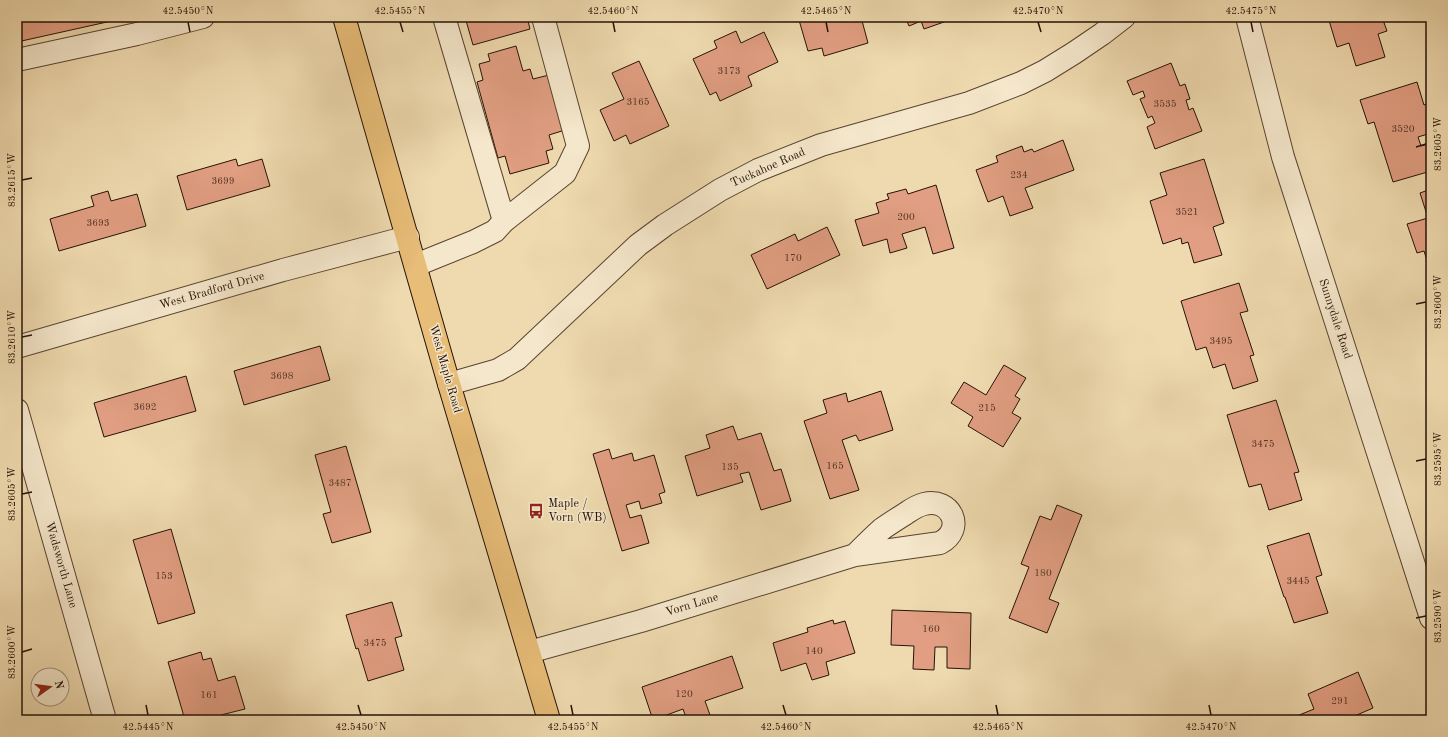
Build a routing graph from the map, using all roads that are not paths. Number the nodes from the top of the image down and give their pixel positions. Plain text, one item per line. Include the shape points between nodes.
1 (203, 17) edge
2 (344, 17) edge
3 (444, 17) edge
4 (543, 17) edge
5 (1124, 17) edge
6 (1247, 17) edge
7 (17, 60) edge
8 (504, 222) junction
9 (408, 237) junction
10 (416, 265) junction
11 (17, 347) edge
12 (449, 384) junction
13 (17, 410) edge
14 (855, 554) dead end
15 (1431, 618) edge
16 (529, 652) junction
17 (105, 720) edge
18 (549, 720) edge

1 - 7 street
2 - 9 main road, West Maple Road
3 - 8 street
4 - 8 street via 578,146 565,173
5 - 12 street, Tuckahoe Road via 1074,53 1021,83 969,103 821,145 758,170 720,190 638,245 517,359 498,370
6 - 15 street, Sunnydale Road via 1283,157
8 - 10 street via 495,231 473,242
9 - 10 main road, West Maple Road
9 - 11 street, West Bradford Drive via 283,270
10 - 12 main road, West Maple Road
12 - 16 main road, West Maple Road
13 - 17 street, Wadsworth Lane
14 - 16 street, Vorn Lane via 641,621
16 - 18 main road, West Maple Road

